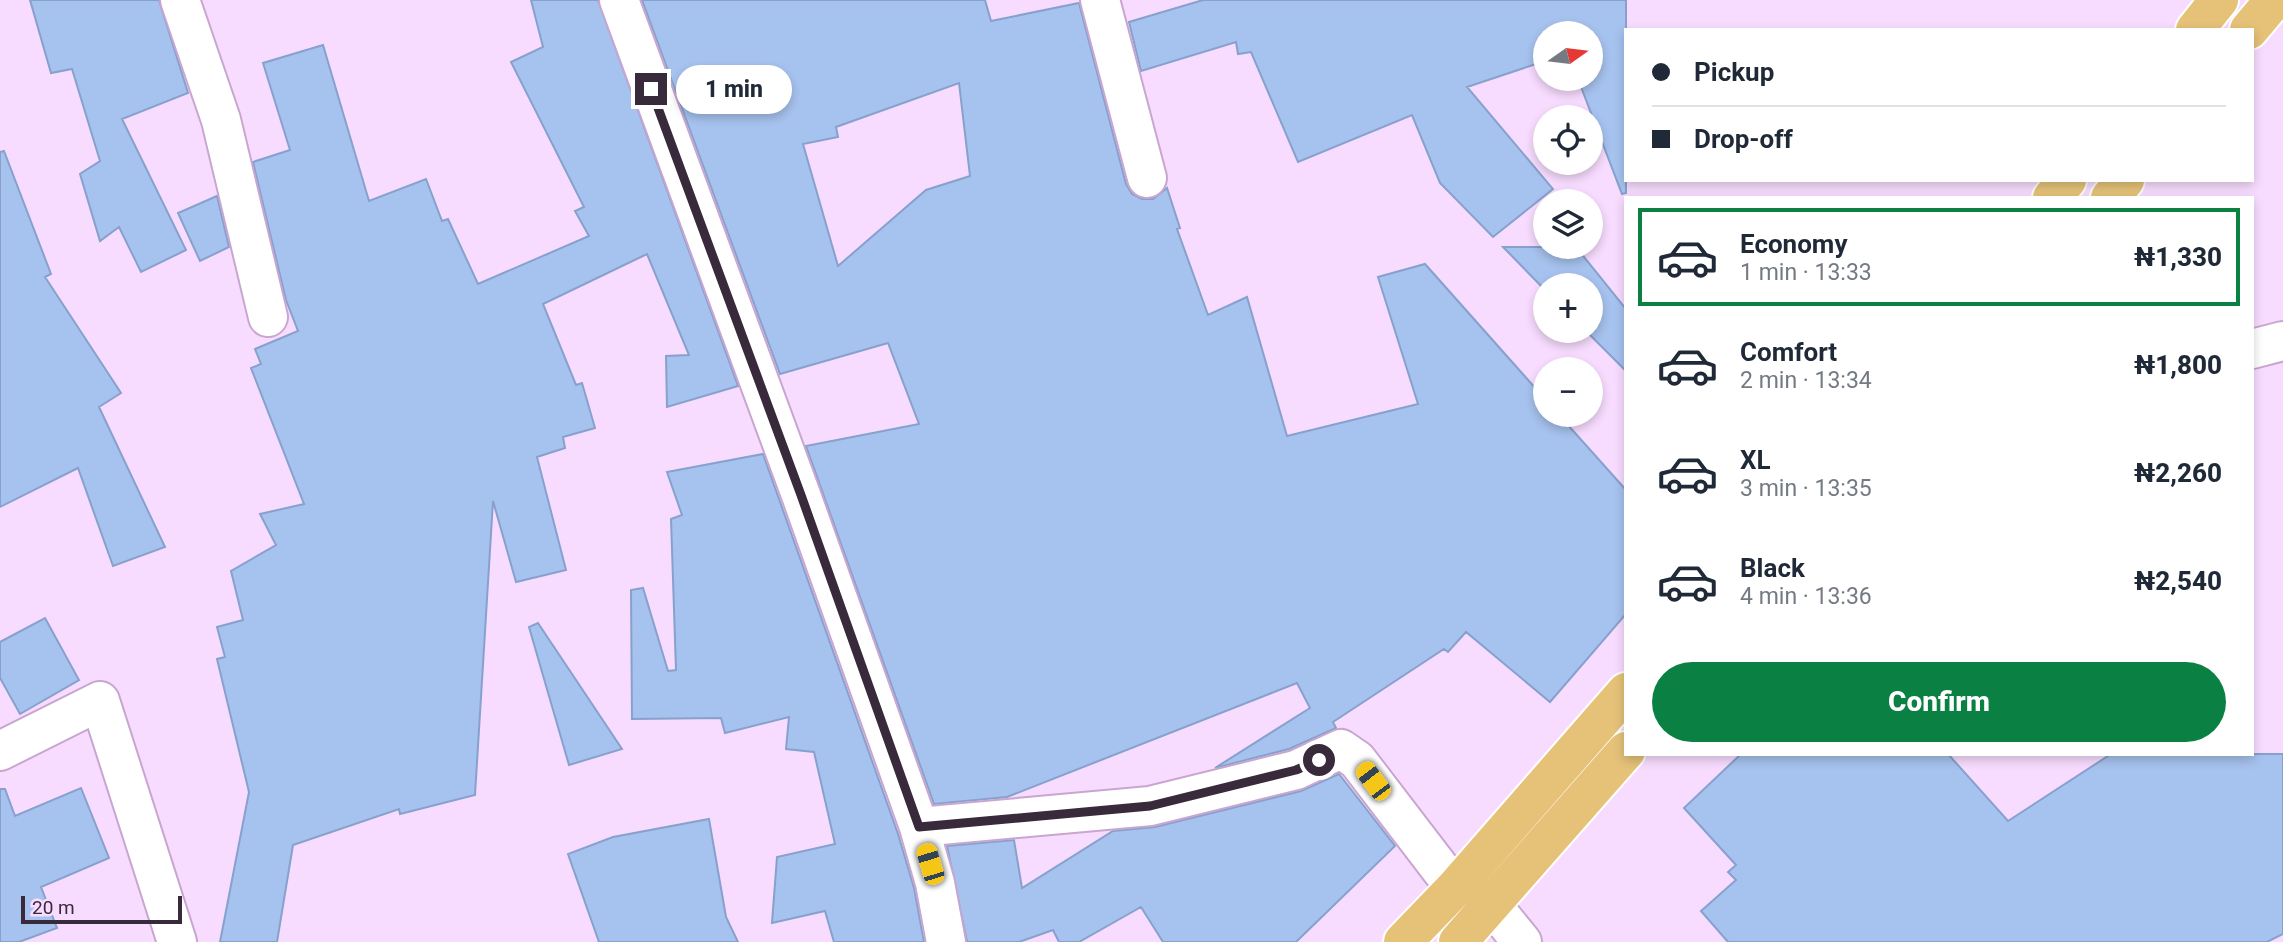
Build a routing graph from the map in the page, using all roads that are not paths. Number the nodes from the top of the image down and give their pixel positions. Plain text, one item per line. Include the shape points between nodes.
1 (180, 0) edge
2 (619, 0) edge
3 (1100, 0) edge
4 (2274, 0) edge
5 (2251, 28) edge
6 (1147, 178) dead end
7 (2065, 182) edge
8 (2123, 182) edge
9 (2054, 196) edge
10 (2112, 196) edge
11 (268, 317) dead end
12 (2283, 341) edge
13 (2254, 348) edge
14 (1624, 694) edge
15 (0, 751) edge
16 (1624, 753) edge
17 (919, 827) junction
18 (1455, 888) junction
19 (1491, 904) junction
20 (177, 942) edge
21 (946, 942) edge
22 (1403, 942) edge
23 (1458, 942) edge
24 (1522, 942) edge

1 - 11 street via 221,120
2 - 17 street
3 - 6 street
4 - 5 main road
7 - 9 main road
8 - 10 main road
12 - 13 street
14 - 18 main road
15 - 20 street via 100,701
16 - 19 main road
17 - 18 street via 1150,806 1296,770 1341,749 1357,760
17 - 21 street
18 - 22 main road
19 - 23 main road
19 - 24 street

